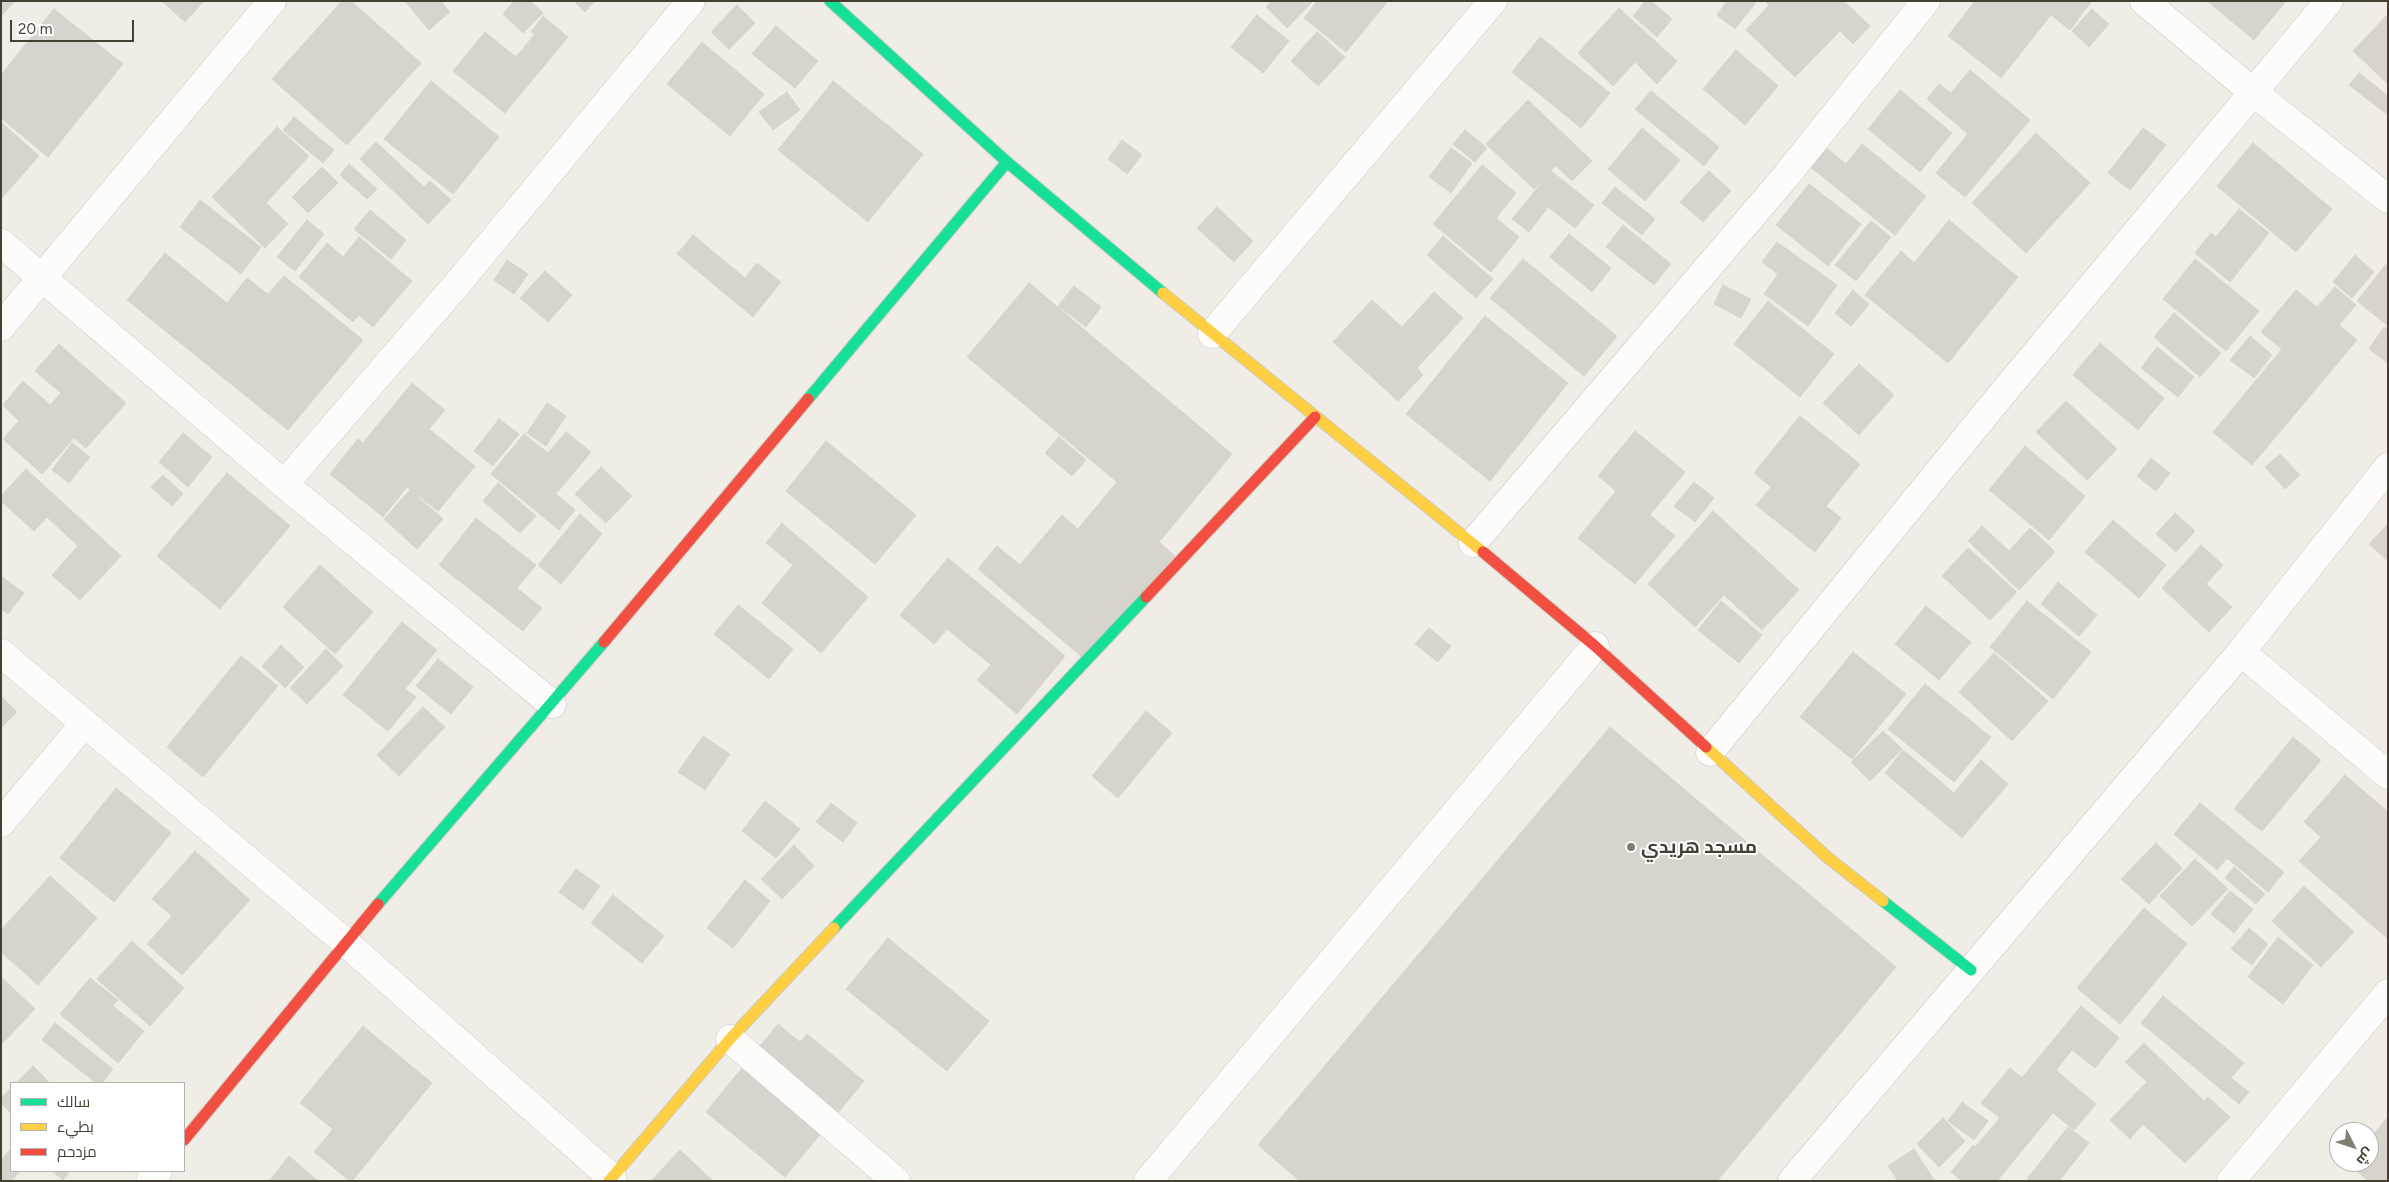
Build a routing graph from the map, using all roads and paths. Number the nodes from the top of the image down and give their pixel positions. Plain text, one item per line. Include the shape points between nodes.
1 (272, 1) edge
2 (691, 1) edge
3 (830, 1) edge
4 (1493, 1) edge
5 (1926, 1) edge
6 (2144, 1) edge
7 (2329, 1) edge
8 (2253, 92) junction
9 (1007, 162) junction
10 (2388, 199) edge
11 (1, 243) edge
12 (43, 277) junction
13 (1, 327) edge
14 (1212, 334) junction
15 (1316, 417) junction
16 (2388, 467) edge
17 (284, 484) junction
18 (1472, 543) junction
19 (1595, 646) junction
20 (2241, 652) junction
21 (1, 653) edge
22 (552, 704) junction
23 (84, 724) junction
24 (1710, 752) junction
25 (2388, 775) edge
26 (1, 823) edge
27 (345, 942) junction
28 (1971, 970) junction
29 (2388, 993) edge
30 (730, 1040) junction
31 (185, 1139) edge
32 (610, 1179) edge
33 (896, 1181) edge
34 (1148, 1181) edge
35 (1792, 1181) edge
36 (2231, 1181) edge

1 - 12 street
2 - 17 street via 458,283
3 - 9 street
4 - 14 street
5 - 18 street via 1786,176
6 - 8 street
7 - 8 street
8 - 10 street
8 - 24 street
9 - 14 street
9 - 22 street
11 - 12 street
12 - 13 street
12 - 17 street
14 - 15 street
15 - 18 street
15 - 30 street
16 - 20 street
17 - 22 street
18 - 19 street
19 - 24 street
19 - 34 street
20 - 25 street
20 - 28 street
21 - 23 street
22 - 27 street
23 - 26 street
23 - 27 street
24 - 28 street via 1827,857
27 - 31 street
27 - 32 street
28 - 35 street
29 - 36 street
30 - 32 street
30 - 33 street

